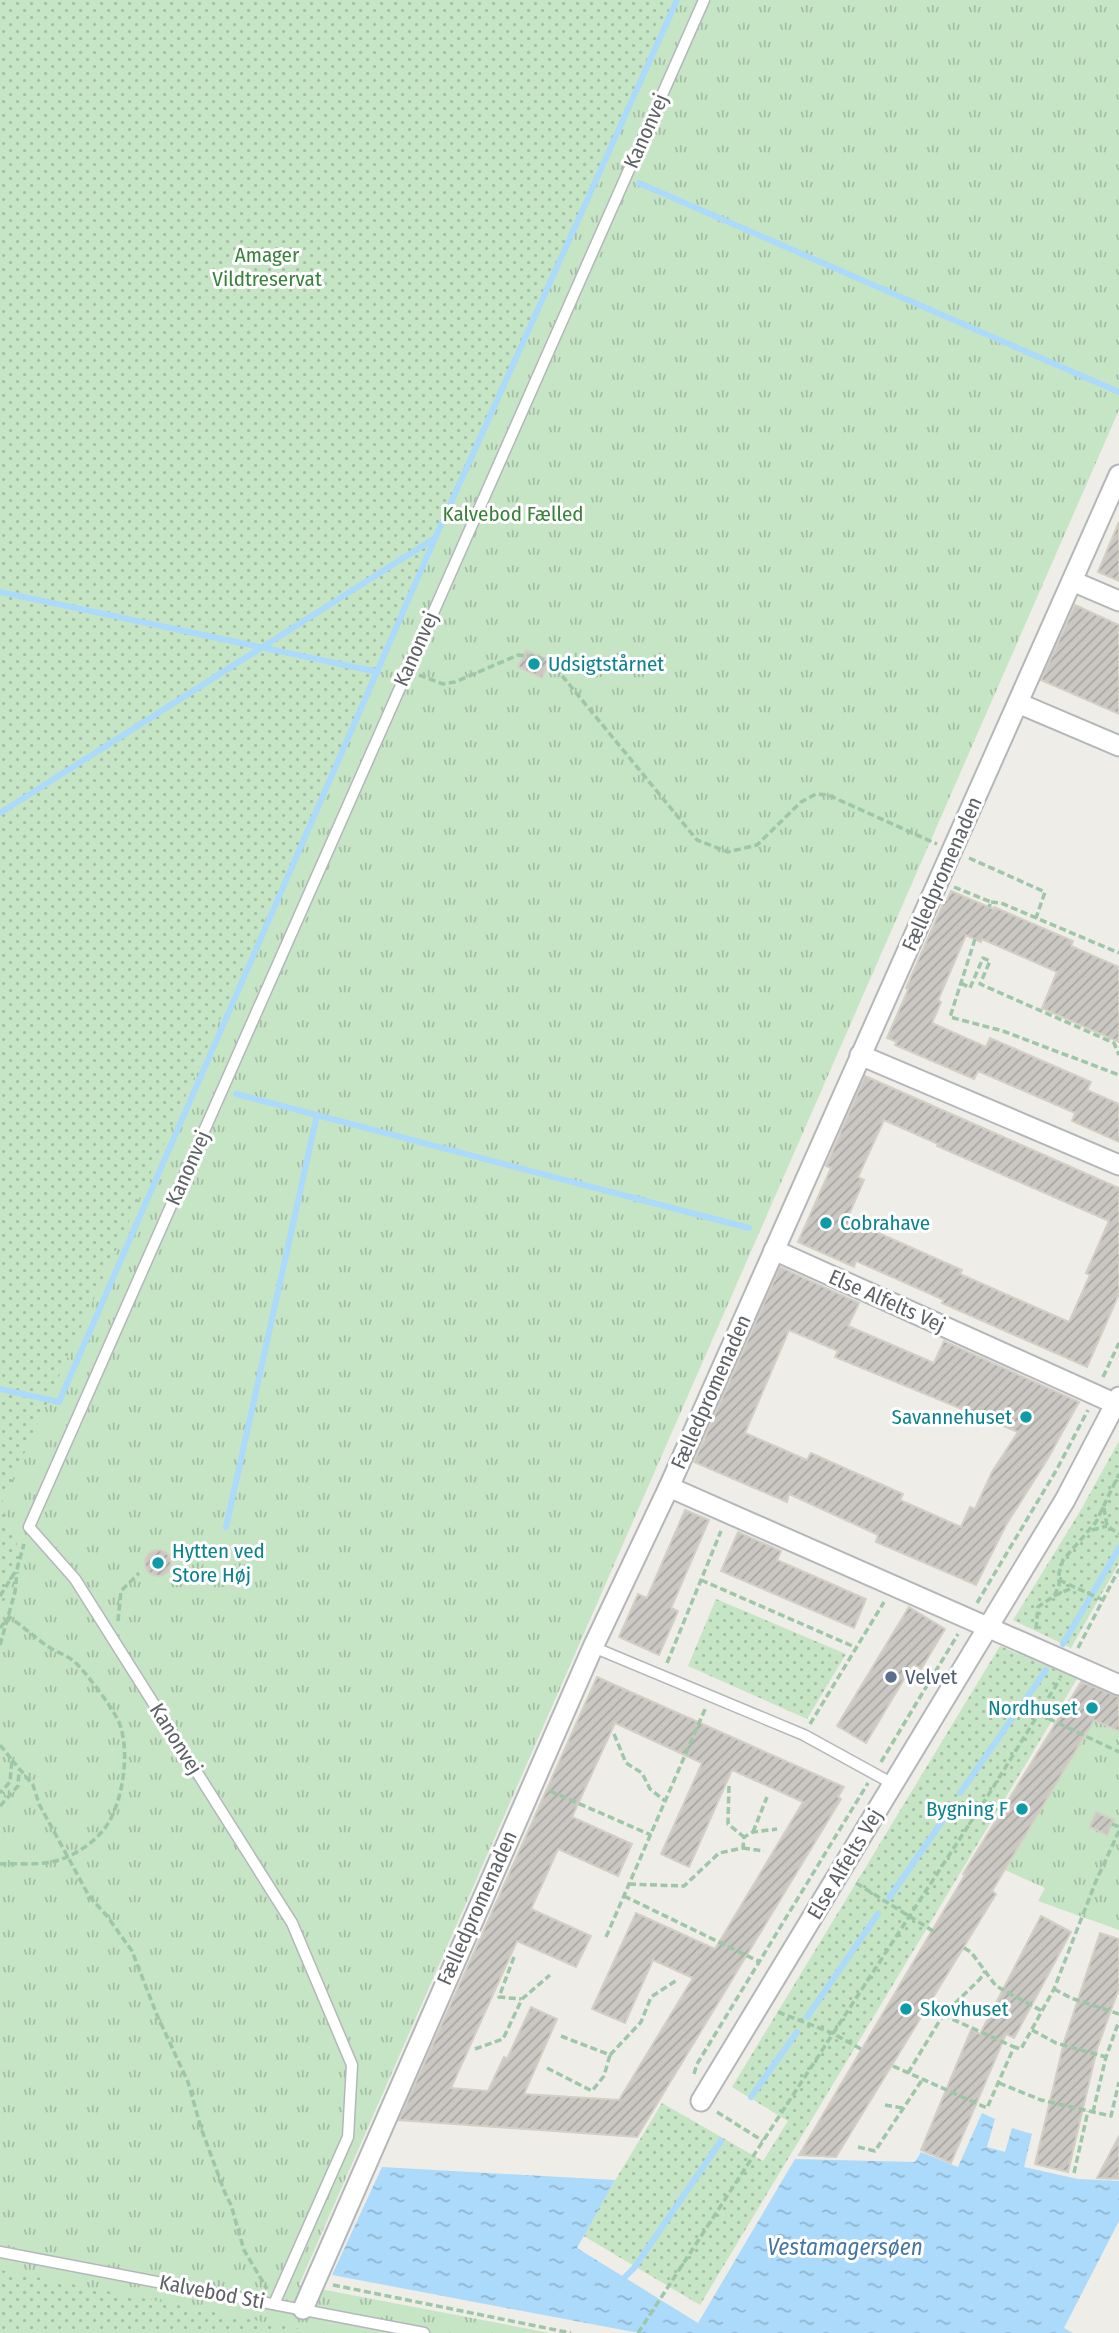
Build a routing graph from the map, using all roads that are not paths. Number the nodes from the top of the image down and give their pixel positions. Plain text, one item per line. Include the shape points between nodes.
1 (704, 0) edge
2 (1119, 475) edge
3 (1072, 581) junction
4 (1119, 601) edge
5 (1018, 703) junction
6 (1119, 746) edge
7 (860, 1055) junction
8 (1119, 1165) edge
9 (774, 1250) junction
10 (1117, 1401) edge
11 (669, 1487) junction
12 (989, 1627) junction
13 (593, 1647) junction
14 (1119, 1685) edge
15 (893, 1784) junction
16 (701, 2101) road end
17 (0, 2252) edge
18 (275, 2300) junction
19 (303, 2309) junction
20 (424, 2333) edge

1 - 18 lane, Kanonvej via 29,1527 75,1579 292,1923 352,2065 348,2137
2 - 3 street, Fælledpromenaden
3 - 4 street
3 - 5 street, Fælledpromenaden
5 - 6 street
5 - 7 street, Fælledpromenaden
7 - 8 street
7 - 9 street, Fælledpromenaden
9 - 10 street, Else Alfelts Vej
9 - 11 street, Fælledpromenaden
10 - 12 street, Else Alfelts Vej via 1077,1479
11 - 12 street
11 - 13 street, Fælledpromenaden
12 - 14 street
12 - 15 street, Else Alfelts Vej
13 - 15 lane via 804,1735
13 - 19 street, Fælledpromenaden
15 - 16 street, Else Alfelts Vej
17 - 18 lane, Kalvebod Sti
18 - 19 lane, Kalvebod Sti
19 - 20 lane, Kalvebod Sti

